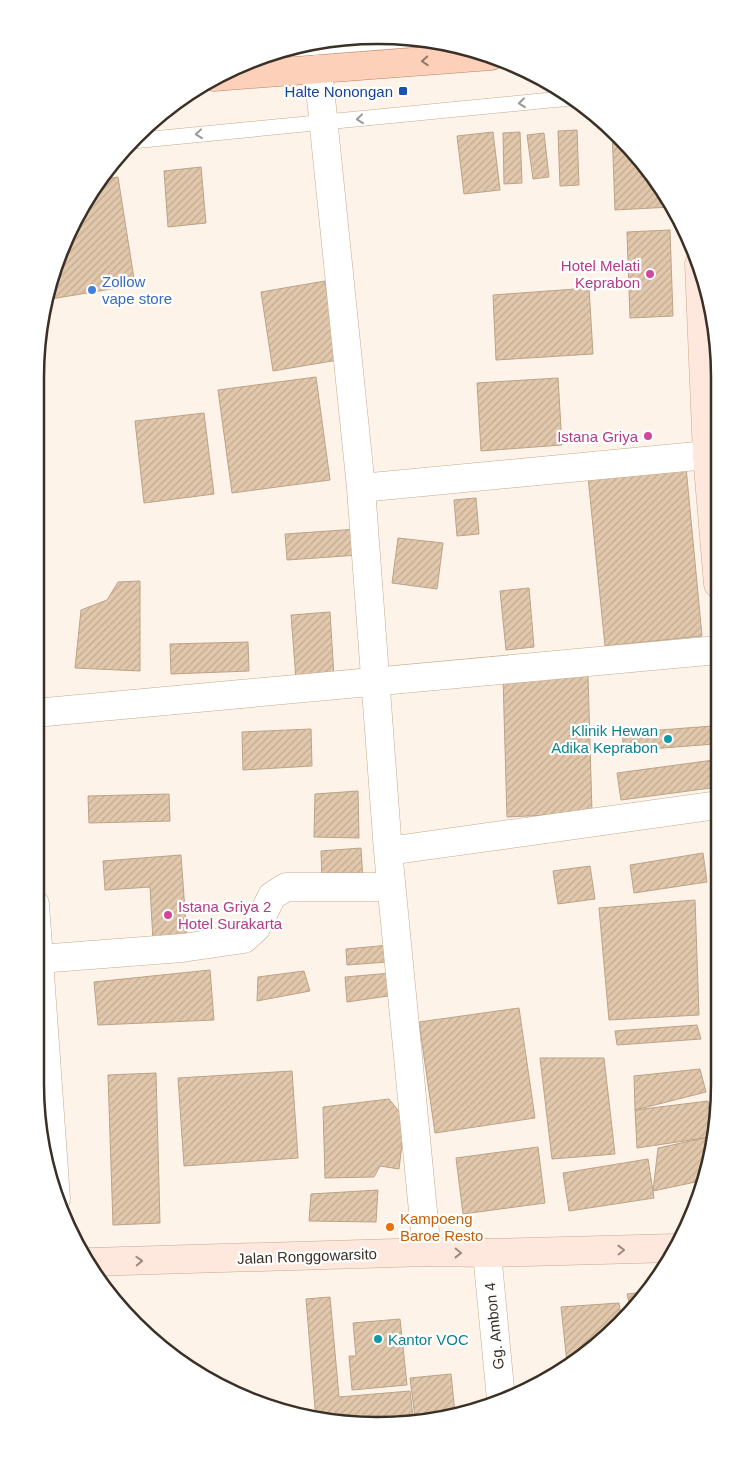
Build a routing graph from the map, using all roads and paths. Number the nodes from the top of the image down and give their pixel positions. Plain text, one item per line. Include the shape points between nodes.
1 (472, 57) edge
2 (318, 69) junction
3 (242, 72) edge
4 (561, 99) edge
5 (323, 122) junction
6 (144, 140) edge
7 (700, 292) edge
8 (707, 455) junction
9 (362, 488) junction
10 (711, 502) edge
11 (711, 651) edge
12 (376, 682) junction
13 (44, 712) edge
14 (711, 805) edge
15 (388, 851) junction
16 (392, 886) junction
17 (44, 959) edge
18 (44, 1030) edge
19 (53, 1164) edge
20 (668, 1248) edge
21 (427, 1252) junction
22 (487, 1253) junction
23 (95, 1262) edge
24 (501, 1394) edge

1 -> 2 main road
2 - 3 main road
2 - 5 street
4 -> 5 lane
5 -> 6 lane
5 - 9 street
7 - 8 main road
8 - 9 street
8 - 10 main road
9 - 12 street
11 - 12 street
12 - 13 street
12 - 15 street
14 - 15 street
15 - 16 street
16 - 17 street via 286,886 272,896 256,928 244,939 182,948
16 - 21 street
18 - 19 street
22 -> 20 main road, Jalan Ronggowarsito
21 -> 22 main road, Jalan Ronggowarsito
23 -> 21 main road, Jalan Ronggowarsito
22 - 24 street, Gg. Ambon 4

